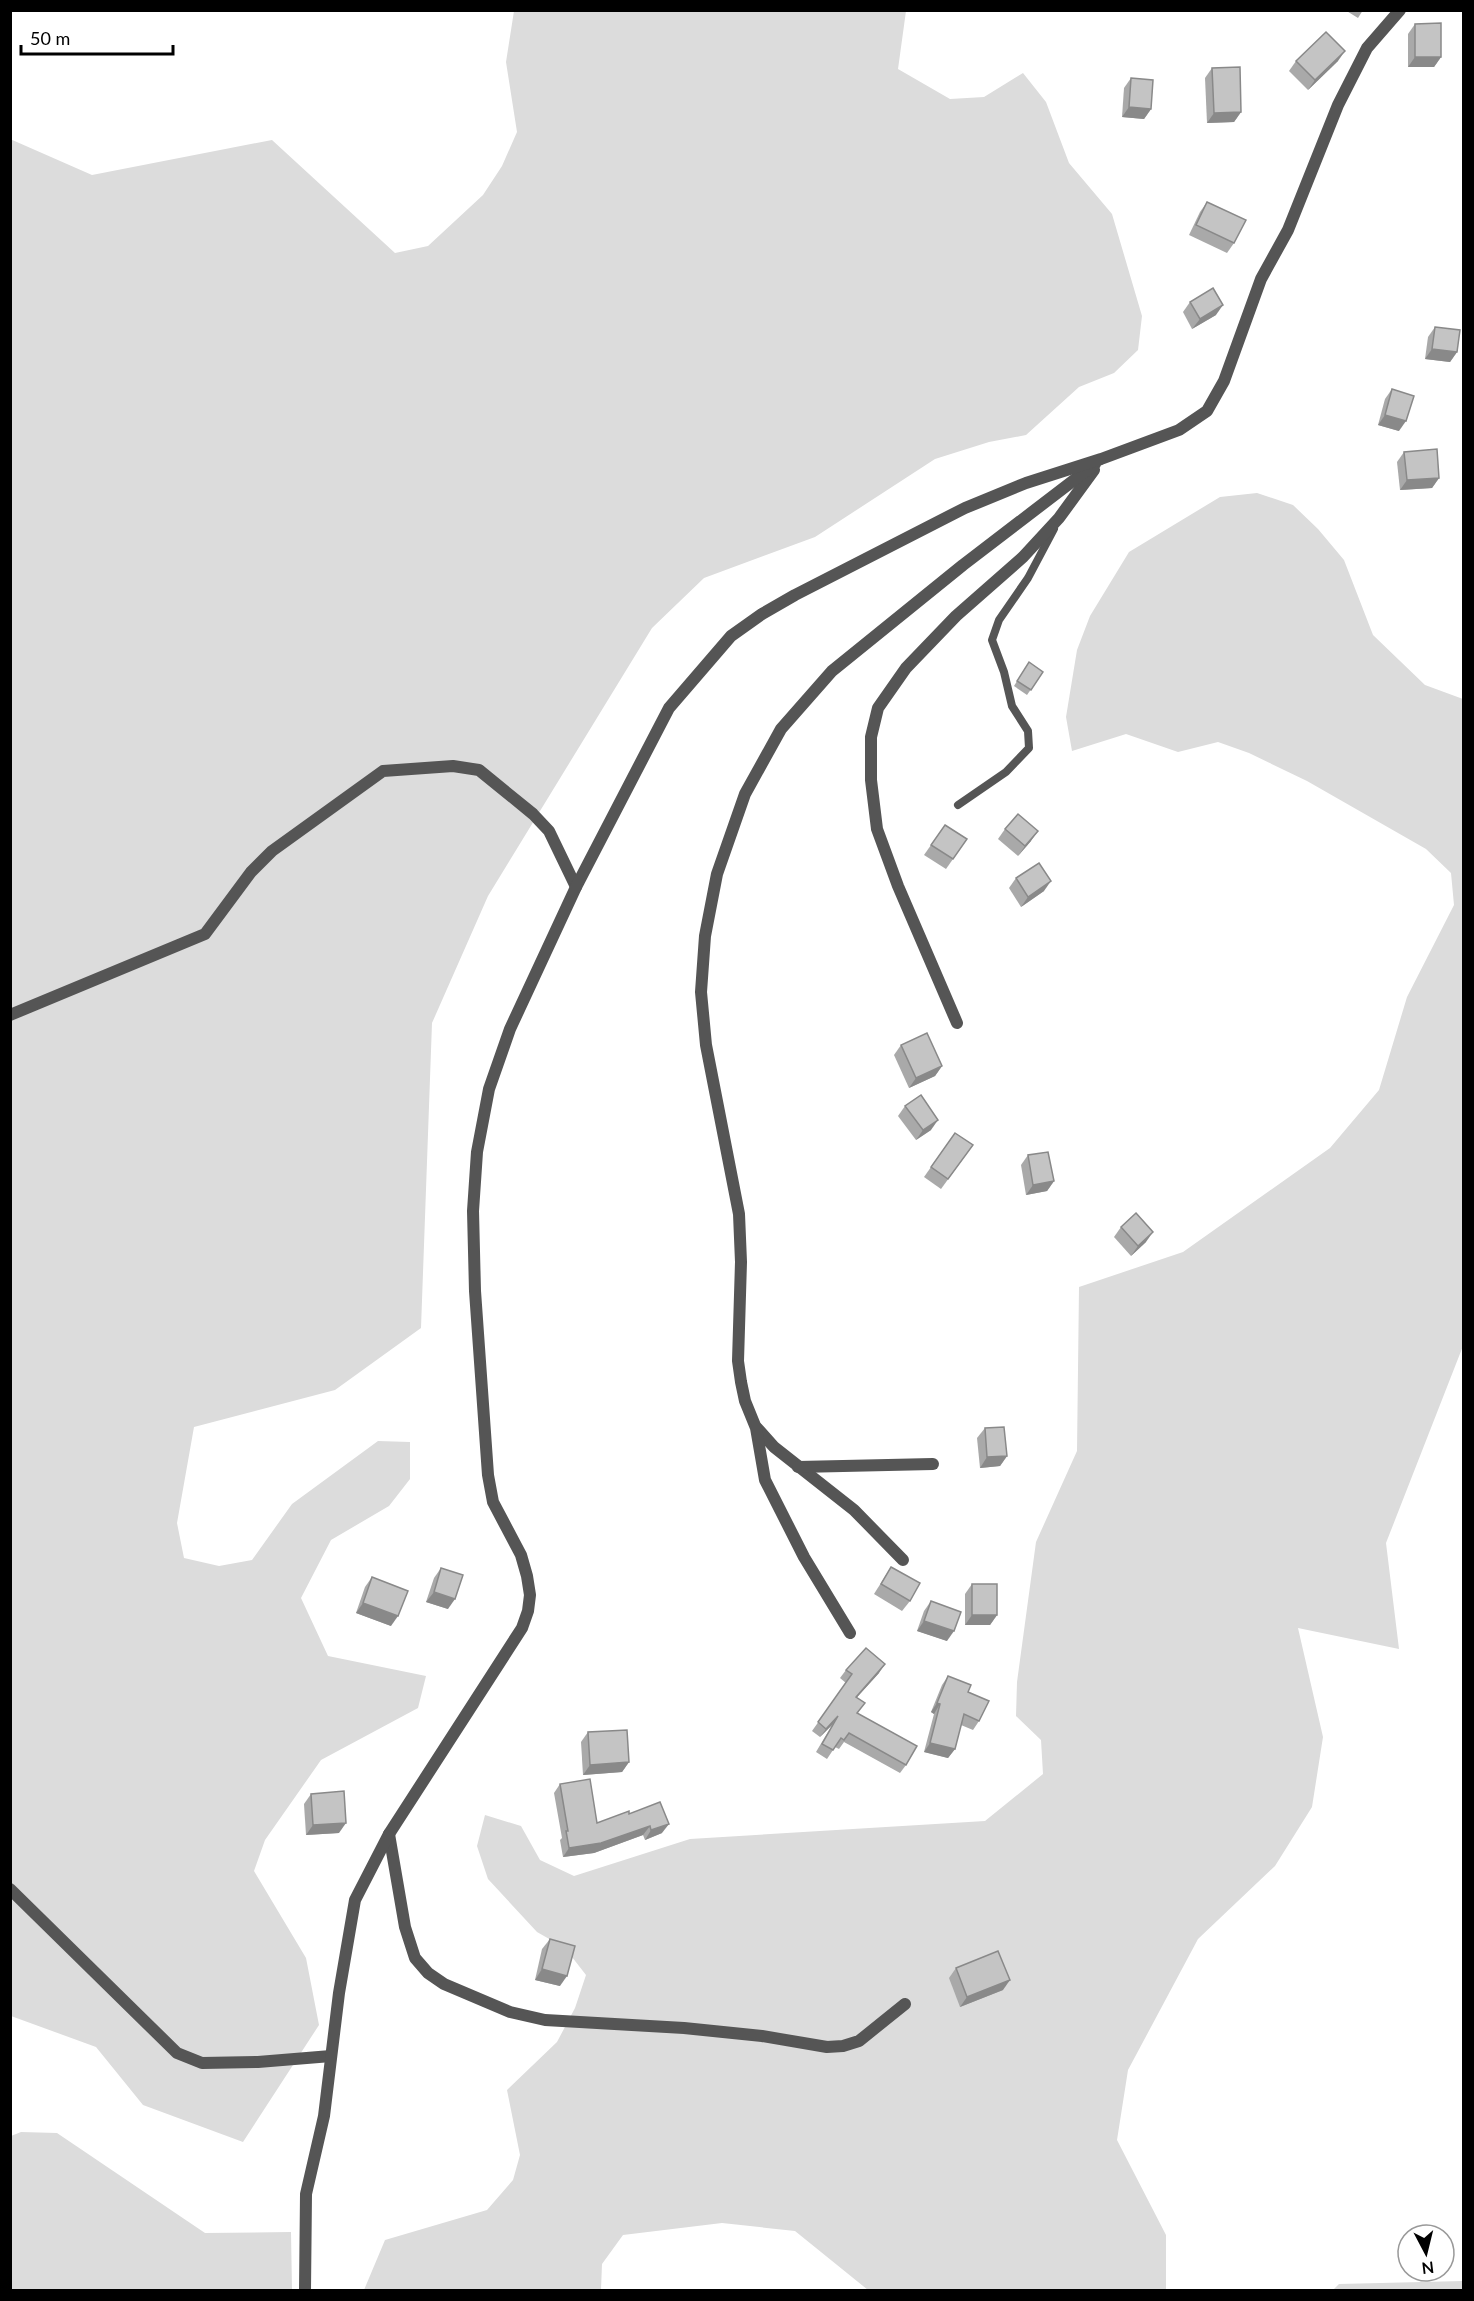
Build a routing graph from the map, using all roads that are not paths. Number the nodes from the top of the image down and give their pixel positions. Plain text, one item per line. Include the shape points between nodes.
1 (1400, 10) edge
2 (1101, 459) junction
3 (1059, 518) junction
4 (958, 805) dead end
5 (576, 887) junction
6 (10, 1015) edge
7 (957, 1023) dead end
8 (756, 1428) junction
9 (933, 1464) dead end
10 (798, 1467) junction
11 (903, 1560) dead end
12 (850, 1633) dead end
13 (389, 1834) junction
14 (10, 1889) edge
15 (905, 2004) dead end
16 (331, 2056) junction
17 (305, 2290) edge

1 - 2 street via 1367,48 1338,105 1288,230 1262,279 1224,381 1207,411 1179,430
2 - 3 street
2 - 5 street via 964,508 795,595 731,636 669,708
2 - 8 street via 832,671 781,729 744,794 717,874 705,936 701,992 706,1045 739,1214 738,1361 745,1401
3 - 4 lane via 1028,578 999,620 992,640 1012,706 1028,730 1029,748 1006,772
3 - 7 street via 906,668 878,708 871,737 877,829
5 - 6 street via 549,831 479,770 453,766 383,771 272,851 251,872 206,934
5 - 13 street via 495,1066 477,1152 475,1291 488,1475 493,1502 521,1555 530,1595 528,1611 522,1628
8 - 10 street
8 - 12 street via 765,1480 804,1557
9 - 10 street
10 - 11 street via 854,1510
13 - 15 street via 405,1927 415,1958 444,1984 510,2012 545,2020 684,2028 827,2047 859,2041
13 - 16 street via 355,1900
14 - 16 street via 177,2053 202,2063
16 - 17 street via 324,2116 306,2194

